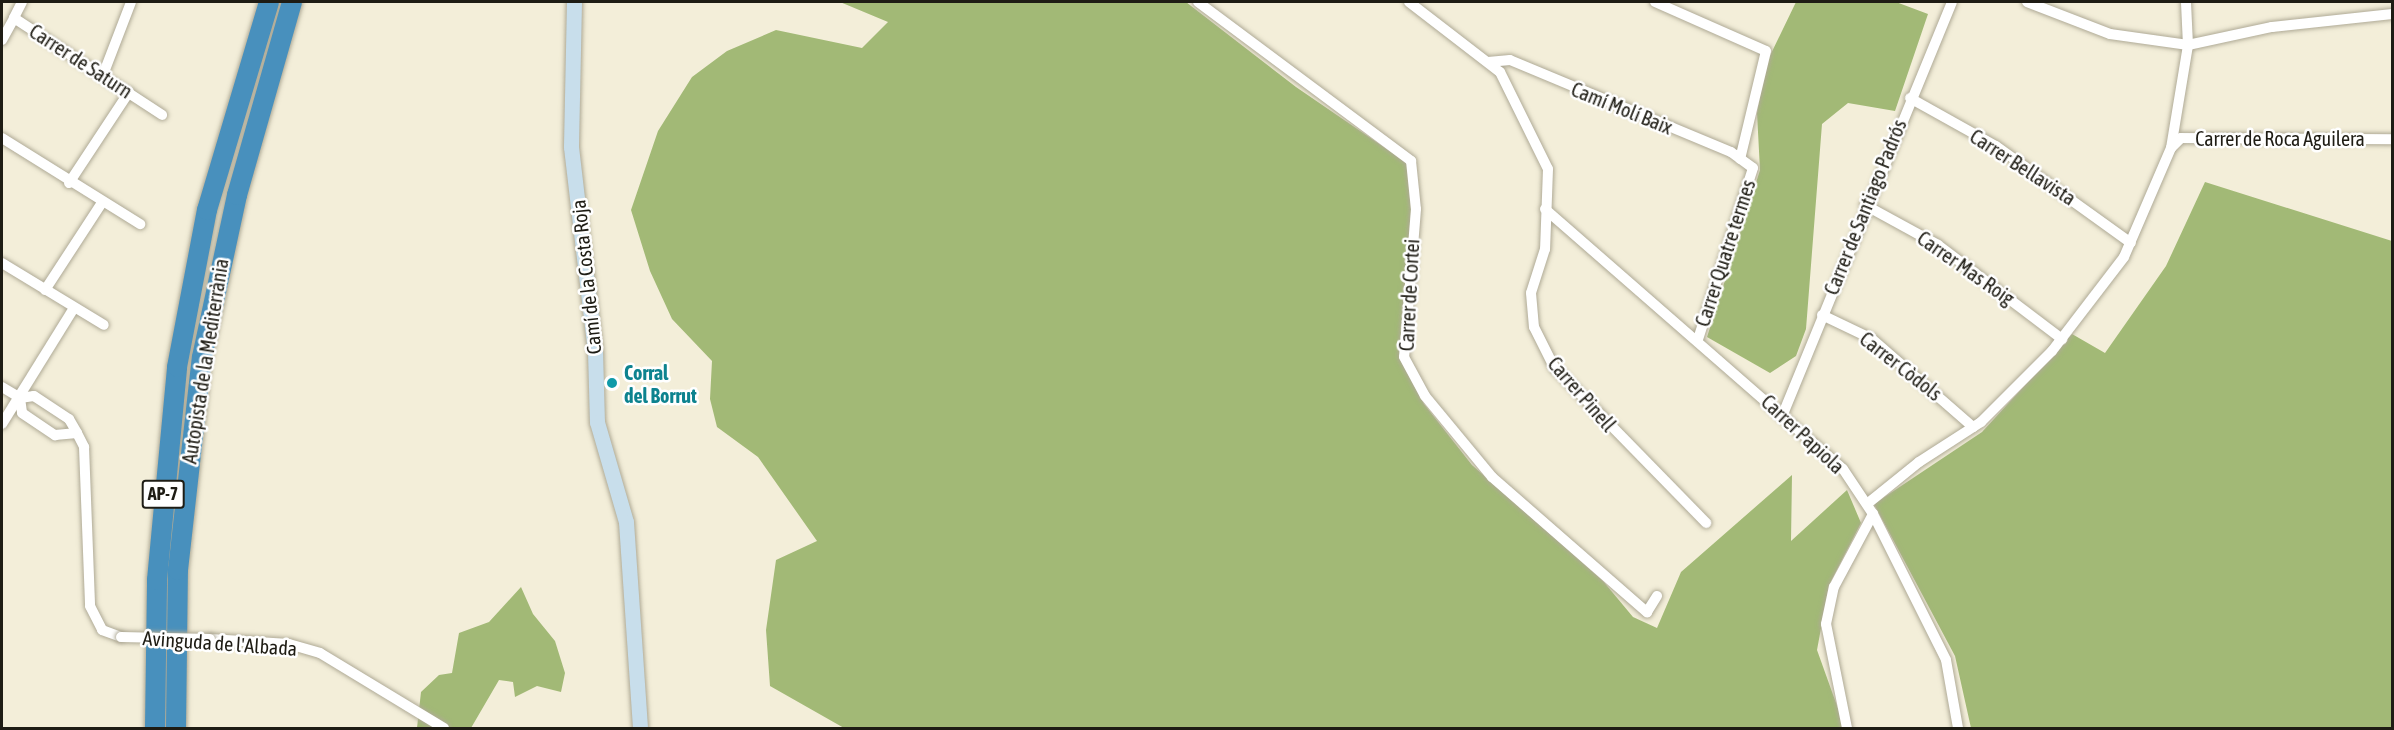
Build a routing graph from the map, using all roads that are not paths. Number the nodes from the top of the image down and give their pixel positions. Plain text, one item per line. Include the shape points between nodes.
1 (22, 2) edge
2 (131, 2) edge
3 (262, 2) edge
4 (269, 2) edge
5 (292, 2) edge
6 (574, 2) edge
7 (1198, 2) edge
8 (1409, 2) edge
9 (1655, 2) edge
10 (1952, 2) edge
11 (2027, 2) edge
12 (2186, 2) edge
13 (2392, 14) edge
14 (14, 18) junction
15 (2, 40) edge
16 (2188, 45) junction
17 (251, 51) junction
18 (1488, 62) junction
19 (103, 75) junction
20 (129, 92) junction
21 (1910, 98) junction
22 (162, 115) dead end
23 (2, 138) edge
24 (2392, 139) edge
25 (2171, 148) junction
26 (1740, 159) junction
27 (1753, 168) joint
28 (69, 183) junction
29 (101, 204) junction
30 (1865, 205) junction
31 (1545, 209) junction
32 (140, 224) dead end
33 (2131, 243) junction
34 (2, 263) edge
35 (45, 290) junction
36 (74, 308) junction
37 (1822, 315) junction
38 (104, 325) dead end
39 (1698, 339) junction
40 (2062, 339) junction
41 (2, 387) edge
42 (20, 398) junction
43 (1783, 414) junction
44 (2, 424) edge
45 (1973, 427) junction
46 (77, 433) junction
47 (1870, 509) junction
48 (1706, 523) dead end
49 (1657, 596) dead end
50 (155, 729) edge
51 (176, 729) edge
52 (444, 729) edge
53 (640, 729) edge
54 (1847, 729) edge
55 (1958, 729) edge

1 - 14 street, Carrer de Saturn
2 - 19 street via 129,18
3 - 17 highway
4 - 17 highway, Autopista de la Mediterrània / AP-7
5 - 51 highway, Autopista de la Mediterrània / AP-7 via 237,195 202,357 178,570
6 - 53 street, Camí de la Costa Roja via 571,147 595,351 597,422 626,522
7 - 49 street, Carrer de Cortei via 1411,161 1416,209 1404,357 1425,396 1492,477 1647,612
8 - 18 street, Carrer Pinell
9 - 26 street via 1766,51
10 - 21 street, Carrer de Santiago Padrós
11 - 16 street via 2110,34
12 - 16 street
13 - 16 street via 2272,27
14 - 15 street
14 - 19 street, Carrer de Saturn
16 - 25 street
17 - 50 highway, Autopista de la Mediterrània / AP-7 via 207,210 176,377 158,559
18 - 26 street, Camí Molí Baix via 1510,60
18 - 31 street, Carrer Pinell via 1500,72 1548,169
19 - 20 street, Carrer de Saturn
20 - 22 street, Carrer de Saturn
20 - 28 street
21 - 30 street, Carrer de Santiago Padrós
21 - 33 street, Carrer Bellavista via 1996,146
23 - 28 street
24 - 25 street, Carrer de Roca Aguilera via 2181,138
25 - 33 street
26 - 27 street, Camí Molí Baix
27 - 39 street, Carrer Quatre termes
28 - 29 street
29 - 32 street
29 - 35 street
30 - 37 street, Carrer de Santiago Padrós
30 - 40 street, Carrer Mas Roig via 1938,245
31 - 39 street, Carrer Papiola
31 - 48 street, Carrer Pinell via 1545,249 1531,293 1534,327 1554,368
33 - 40 street
34 - 35 street
35 - 36 street
36 - 38 street
36 - 42 street
37 - 43 street, Carrer de Santiago Padrós
37 - 45 street, Carrer Còdols via 1872,339
39 - 43 street, Carrer Papiola
40 - 45 street
41 - 42 street
42 - 44 street
42 - 46 street via 34,396 69,419
42 - 46 street via 22,413 55,435
43 - 47 street, Carrer Papiola via 1843,469
45 - 47 street
46 - 52 street, Avinguda de l'Albada, bridge via 84,447 83,508 90,606 102,630 122,637 289,644 320,653
47 - 54 street via 1834,587 1826,624
47 - 55 street, Carrer Papiola via 1947,660

